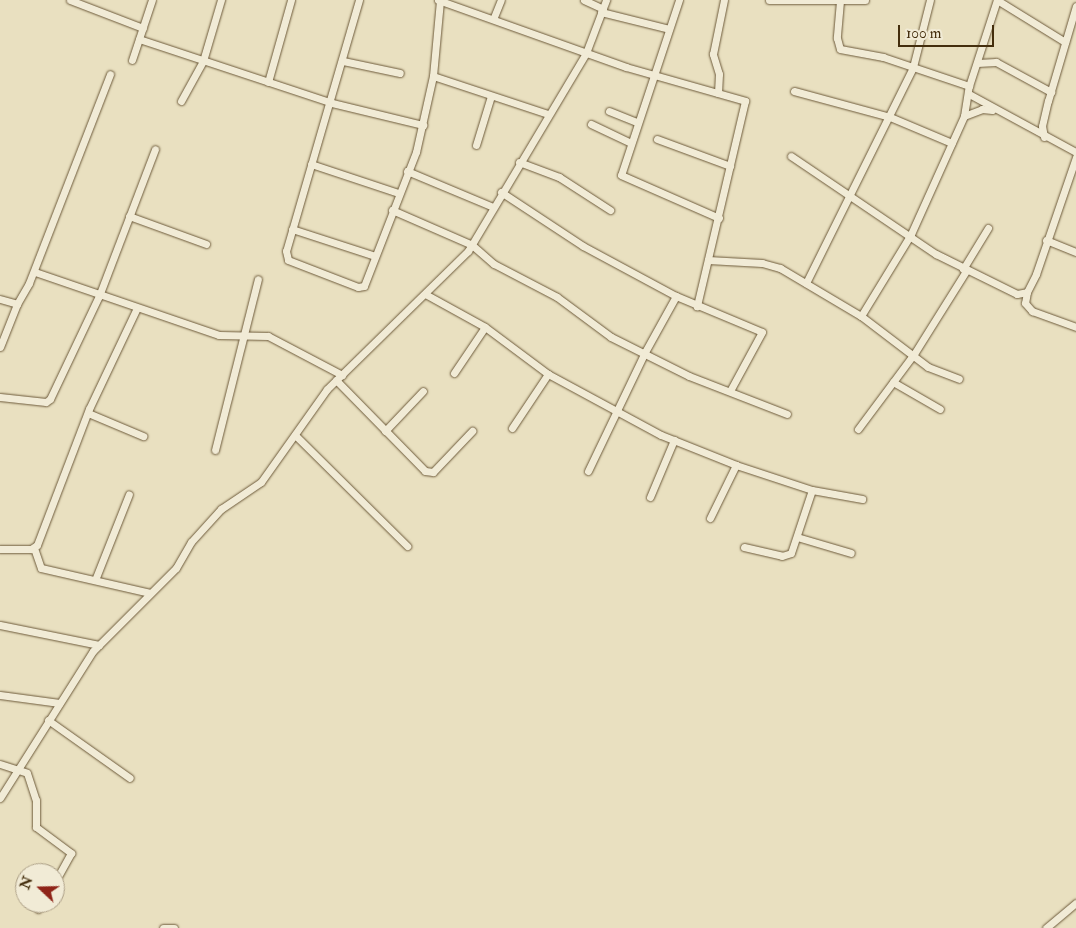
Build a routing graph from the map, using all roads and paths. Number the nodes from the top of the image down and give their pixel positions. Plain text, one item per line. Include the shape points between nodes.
1 (70, 0) edge
2 (152, 0) edge
3 (221, 0) edge
4 (291, 0) edge
5 (359, 0) edge
6 (439, 0) edge
7 (501, 0) edge
8 (584, 0) edge
9 (606, 0) edge
10 (679, 0) edge
11 (724, 0) edge
12 (772, 0) edge
13 (819, 0) edge
14 (865, 0) edge
15 (930, 0) edge
16 (997, 0) edge
17 (840, 1) edge
18 (86, 3) edge
19 (1076, 6) edge
20 (602, 11) junction
21 (494, 17) junction
22 (143, 28) junction
23 (669, 29) junction
24 (139, 39) junction
25 (1065, 42) junction
26 (586, 53) junction
27 (132, 60) dead end
28 (343, 60) junction
29 (203, 62) junction
30 (977, 64) junction
31 (913, 67) junction
32 (400, 73) dead end
33 (110, 74) dead end
34 (654, 75) junction
35 (433, 76) junction
36 (268, 82) junction
37 (969, 90) junction
38 (794, 91) dead end
39 (1051, 92) junction
40 (718, 93) junction
41 (491, 96) junction
42 (181, 101) dead end
43 (332, 103) junction
44 (995, 110) junction
45 (609, 111) dead end
46 (548, 114) junction
47 (890, 116) junction
48 (964, 116) junction
49 (638, 123) junction
50 (591, 124) dead end
51 (423, 125) junction
52 (1042, 126) junction
53 (1033, 131) junction
54 (1044, 137) junction
55 (657, 138) dead end
56 (631, 143) junction
57 (952, 143) junction
58 (476, 144) dead end
59 (155, 149) dead end
60 (1076, 152) edge
61 (791, 156) dead end
62 (1076, 157) edge
63 (519, 162) junction
64 (311, 164) junction
65 (730, 166) junction
66 (407, 171) junction
67 (502, 192) junction
68 (398, 193) junction
69 (850, 200) junction
70 (493, 207) junction
71 (392, 210) junction
72 (610, 210) dead end
73 (129, 216) junction
74 (719, 218) junction
75 (988, 228) dead end
76 (292, 229) junction
77 (911, 234) junction
78 (1046, 240) junction
79 (206, 244) dead end
80 (472, 245) junction
81 (1076, 252) edge
82 (375, 256) junction
83 (708, 260) junction
84 (965, 270) junction
85 (35, 272) junction
86 (258, 279) dead end
87 (806, 283) junction
88 (1026, 292) junction
89 (427, 295) junction
90 (99, 296) junction
91 (676, 296) junction
92 (0, 299) edge
93 (18, 304) junction
94 (697, 306) junction
95 (137, 308) junction
96 (861, 316) junction
97 (485, 327) junction
98 (1076, 327) edge
99 (246, 335) junction
100 (0, 347) edge
101 (645, 352) junction
102 (914, 354) junction
103 (454, 373) dead end
104 (548, 374) junction
105 (339, 377) junction
106 (960, 379) dead end
107 (893, 382) junction
108 (423, 391) dead end
109 (730, 392) junction
110 (0, 397) edge
111 (940, 409) dead end
112 (616, 411) junction
113 (88, 413) junction
114 (787, 414) dead end
115 (512, 428) dead end
116 (858, 429) dead end
117 (385, 430) junction
118 (472, 431) dead end
119 (295, 435) junction
120 (143, 436) dead end
121 (674, 440) junction
122 (215, 450) dead end
123 (736, 465) junction
124 (588, 471) dead end
125 (812, 490) junction
126 (129, 494) dead end
127 (650, 497) dead end
128 (862, 499) dead end
129 (710, 518) dead end
130 (797, 538) junction
131 (407, 546) dead end
132 (744, 547) dead end
133 (34, 548) junction
134 (0, 549) edge
135 (851, 553) dead end
136 (95, 580) junction
137 (150, 593) junction
138 (0, 625) edge
139 (99, 645) junction
140 (0, 695) edge
141 (59, 703) junction
142 (48, 720) junction
143 (0, 764) edge
144 (20, 770) junction
145 (130, 778) dead end
146 (0, 798) edge
147 (65, 864) edge
148 (1076, 903) edge
149 (163, 928) edge
150 (174, 928) edge
151 (1046, 928) edge

1 - 18 street
2 - 22 street
3 - 29 street
4 - 36 street
5 - 28 street
6 - 21 street
6 - 35 street
7 - 21 street
8 - 20 street
9 - 20 street
10 - 23 street
11 - 40 street via 713,54 719,74
12 - 13 street
13 - 17 street
14 - 17 street
15 - 31 street
16 - 25 street
16 - 30 street
17 - 31 street via 838,48
18 - 22 street
19 - 25 street
20 - 23 street
20 - 26 street
21 - 26 street
22 - 24 street
23 - 34 street
24 - 27 street
24 - 29 street
25 - 39 street
26 - 34 street
26 - 46 street
28 - 32 street
28 - 43 street
29 - 36 street
29 - 42 street
30 - 37 street
30 - 39 street via 996,62
31 - 37 street
31 - 47 street
33 - 85 street
34 - 40 street
34 - 49 street
35 - 41 street
35 - 51 street
36 - 43 street
37 - 44 street
37 - 48 street
38 - 47 street
39 - 52 street
40 - 65 street via 747,104
41 - 46 street
41 - 58 street
43 - 51 street
43 - 64 street
44 - 48 street via 982,108
44 - 53 street
45 - 49 street
46 - 63 street
47 - 57 street
47 - 69 street
48 - 57 street
49 - 56 street
50 - 56 street
51 - 66 street
52 - 53 street
52 - 54 street
53 - 54 street
54 - 60 street
55 - 65 street
56 - 74 street via 622,176
57 - 77 street
59 - 73 street
61 - 69 street
62 - 78 street
63 - 67 street
63 - 72 street via 559,177
64 - 68 street
64 - 76 street
65 - 74 street
66 - 68 street
66 - 70 street
67 - 70 street
67 - 91 street via 583,246
68 - 71 street
69 - 77 street
69 - 87 street
70 - 80 street
71 - 80 street
71 - 82 street
73 - 79 street
73 - 90 street
74 - 83 street
75 - 84 street
76 - 82 street
76 - 82 street via 286,251 288,260 358,287 364,286
77 - 84 street
77 - 96 street
78 - 81 street
78 - 88 street via 1036,274
80 - 89 street
80 - 101 street via 494,264 557,298 594,327
83 - 87 street via 771,264
83 - 94 street
84 - 88 street via 1017,294
84 - 102 street
85 - 90 street
85 - 93 street
86 - 99 street
87 - 96 street
88 - 98 street via 1025,303 1032,311
89 - 97 street
89 - 105 street
90 - 95 street
90 - 110 street via 48,401
91 - 94 street
91 - 101 street
92 - 93 street
93 - 100 street
94 - 109 street via 763,333
95 - 99 street via 219,335
95 - 113 street
96 - 102 street
97 - 103 street
97 - 104 street
99 - 105 street via 268,336
99 - 122 street
101 - 109 street
101 - 112 street
102 - 106 street via 928,367
102 - 107 street
104 - 112 street
104 - 115 street
105 - 117 street
105 - 119 street via 311,407
107 - 111 street
107 - 116 street
108 - 117 street
109 - 114 street
112 - 121 street
112 - 124 street
113 - 120 street via 105,417 126,431
113 - 133 street
117 - 118 street via 423,470 431,473
119 - 131 street
119 - 137 street via 261,482 221,509 190,542 176,568
121 - 123 street
121 - 127 street
123 - 125 street
123 - 129 street
125 - 128 street
125 - 130 street
126 - 136 street
130 - 132 street via 786,556
130 - 135 street
133 - 134 street
133 - 136 street via 41,568
136 - 137 street
137 - 139 street
138 - 139 street
139 - 141 street
140 - 141 street
141 - 142 street
142 - 144 street
142 - 145 street
143 - 144 street
144 - 146 street
144 - 147 street via 32,781 36,827 71,853
148 - 151 street
149 - 150 street

